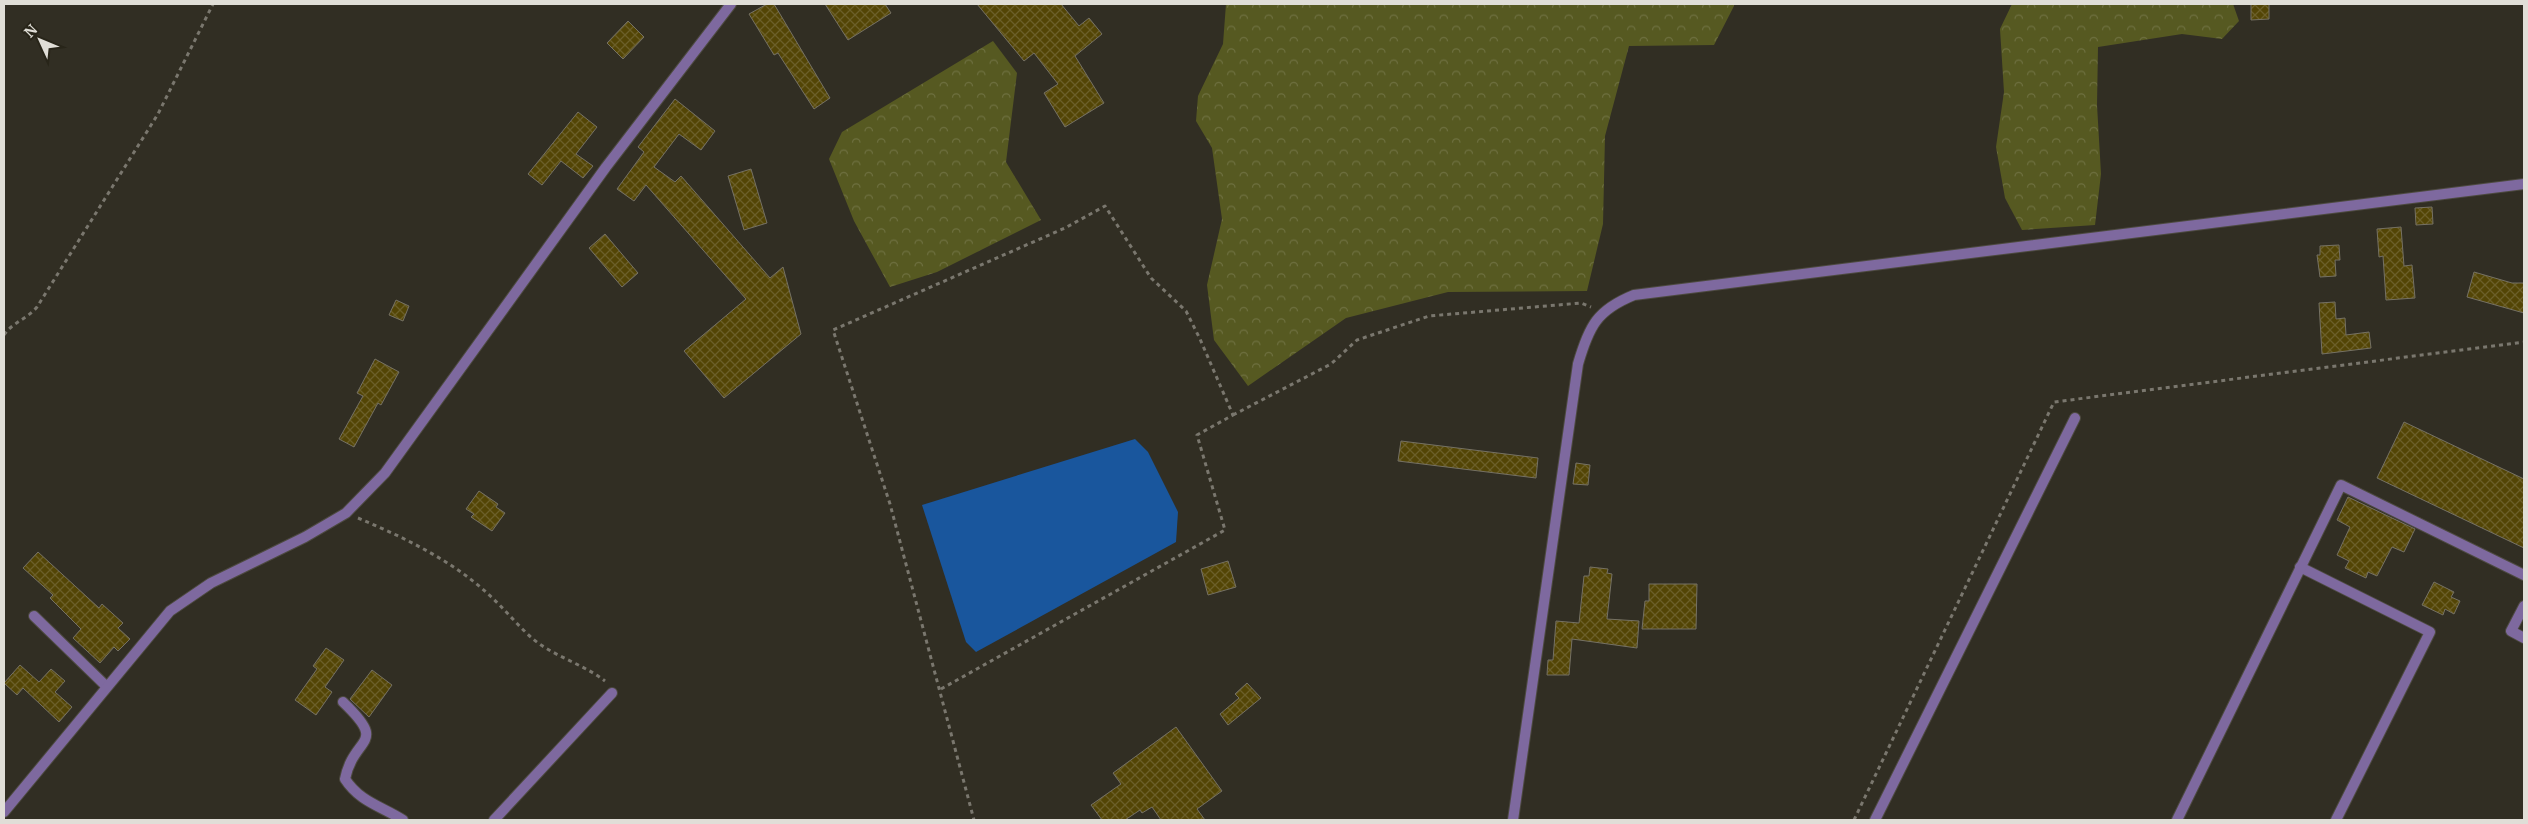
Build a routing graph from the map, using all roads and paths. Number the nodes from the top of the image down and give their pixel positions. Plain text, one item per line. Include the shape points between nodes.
1 (213, 4) edge
2 (731, 4) edge
3 (2524, 184) edge
4 (1603, 313) junction
5 (4, 335) edge
6 (2524, 342) edge
7 (1233, 415) junction
8 (2075, 418) dead end
9 (346, 512) junction
10 (2300, 567) junction
11 (2524, 575) edge
12 (2524, 606) edge
13 (34, 616) dead end
14 (2524, 638) edge
15 (106, 686) junction
16 (941, 689) junction
17 (612, 692) joint
18 (343, 702) dead end
19 (4, 812) edge
20 (404, 820) edge
21 (494, 820) edge
22 (974, 820) edge
23 (1513, 820) edge
24 (1854, 820) edge
25 (1876, 820) edge
26 (2177, 820) edge
27 (2336, 820) edge

1 - 5 path via 158,114 37,307 28,318 11,325
2 - 9 street via 606,167 385,473
3 - 4 street via 1634,295 1616,302
4 - 7 path via 1581,303 1429,316 1357,340 1331,364
4 - 23 street via 1592,325 1578,364
6 - 24 path via 2054,402
7 - 16 path via 1197,435 1225,530
7 - 16 path via 1186,311 1151,278 1105,206 1065,228 833,330 890,504
8 - 25 street
9 - 15 street via 305,537 211,583 170,611
9 - 17 path via 396,534 441,560 486,592 533,639 563,659 594,673 608,683
10 - 11 street via 2341,485
10 - 26 street
10 - 27 street via 2430,632
12 - 14 street via 2511,631
13 - 15 street
15 - 19 street
16 - 22 path
17 - 21 street
18 - 20 street via 360,719 367,738 347,767 345,779 365,800

